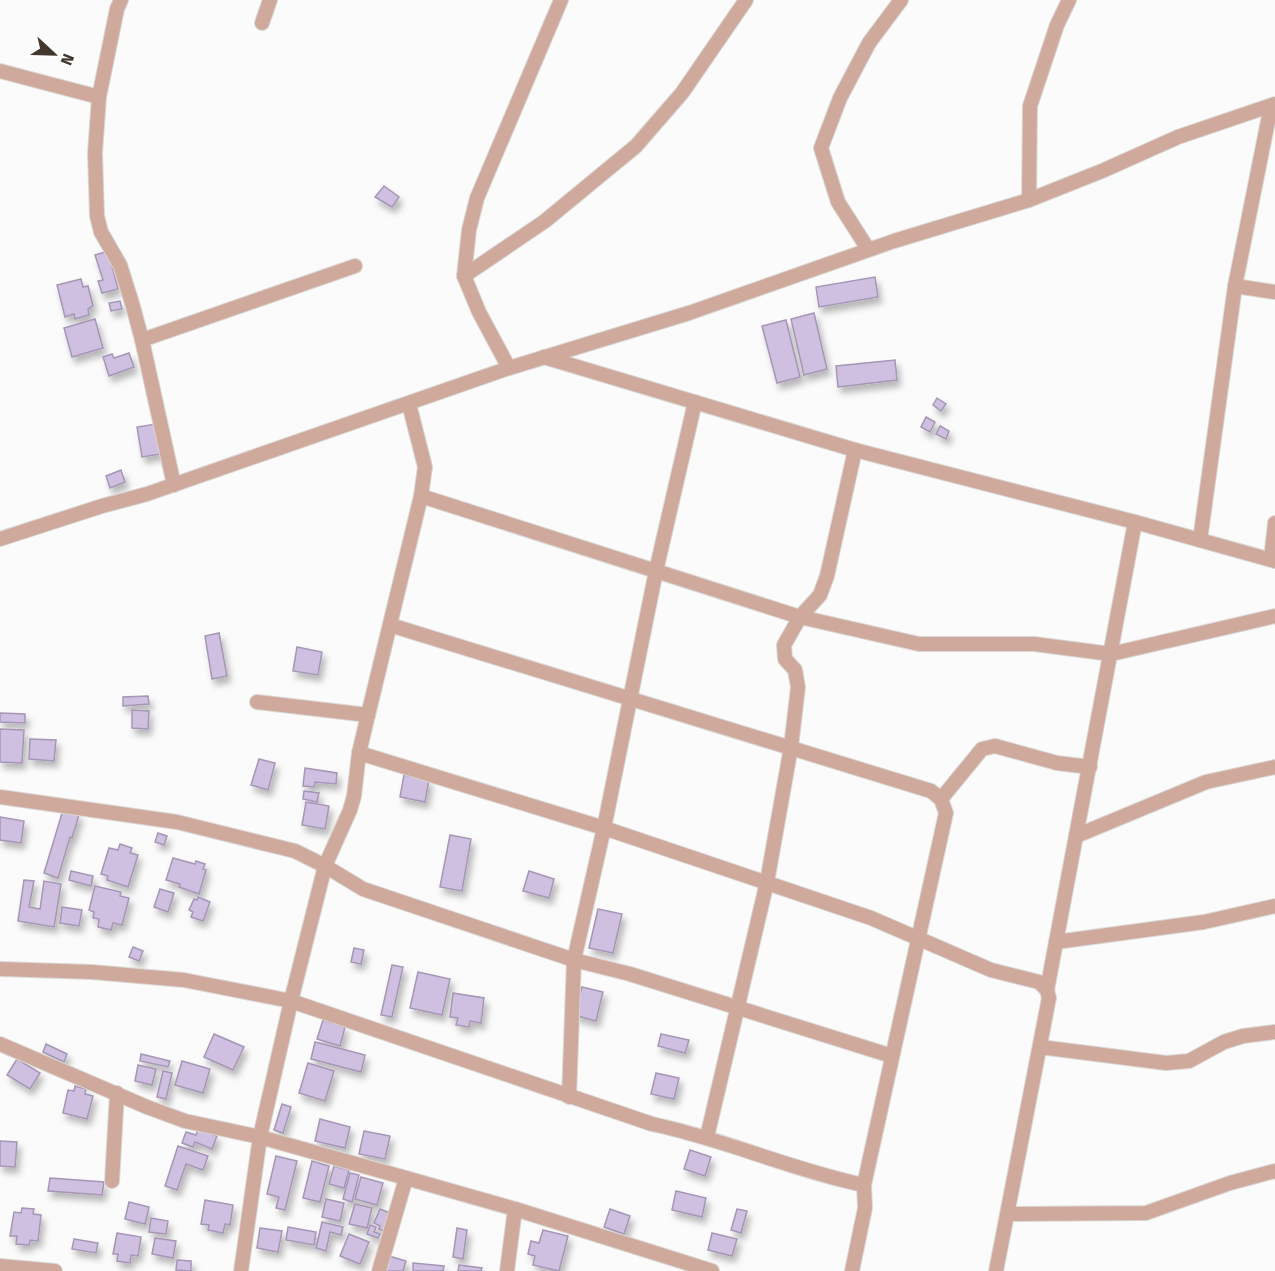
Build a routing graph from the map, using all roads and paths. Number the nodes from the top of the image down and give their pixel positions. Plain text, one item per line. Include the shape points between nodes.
1 (121, 0) edge
2 (270, 0) edge
3 (561, 0) edge
4 (746, 0) edge
5 (901, 0) edge
6 (1070, 0) edge
7 (262, 23) dead end
8 (0, 71) edge
9 (99, 97) junction
10 (1273, 105) edge
11 (1272, 122) edge
12 (1029, 200) junction
13 (868, 249) junction
14 (355, 266) dead end
15 (464, 276) junction
16 (1235, 286) junction
17 (1275, 292) edge
18 (142, 340) junction
19 (544, 357) junction
20 (509, 368) junction
21 (695, 402) junction
22 (409, 404) junction
23 (855, 450) junction
24 (174, 485) junction
25 (421, 496) junction
26 (1135, 522) junction
27 (1275, 523) edge
28 (0, 539) edge
29 (1200, 540) junction
30 (1273, 560) edge
31 (656, 571) junction
32 (1275, 616) edge
33 (800, 617) junction
34 (390, 625) junction
35 (1111, 654) junction
36 (630, 698) junction
37 (258, 702) dead end
38 (368, 715) junction
39 (791, 747) junction
40 (359, 753) junction
41 (1090, 767) junction
42 (1275, 767) edge
43 (0, 797) edge
44 (941, 799) junction
45 (604, 828) junction
46 (1076, 836) junction
47 (325, 866) junction
48 (767, 882) junction
49 (1275, 906) edge
50 (917, 939) junction
51 (1056, 942) junction
52 (574, 960) junction
53 (0, 969) edge
54 (1047, 990) junction
55 (291, 1001) junction
56 (737, 1007) junction
57 (1275, 1032) edge
58 (0, 1044) edge
59 (1040, 1047) junction
60 (892, 1056) junction
61 (117, 1094) junction
62 (569, 1097) junction
63 (260, 1137) junction
64 (707, 1137) junction
65 (1275, 1171) edge
66 (406, 1178) junction
67 (112, 1181) dead end
68 (864, 1185) junction
69 (515, 1209) junction
70 (1008, 1214) junction
71 (0, 1266) edge
72 (55, 1271) edge
73 (242, 1271) edge
74 (380, 1271) edge
75 (507, 1271) edge
76 (711, 1271) edge
77 (852, 1271) edge
78 (996, 1271) edge

1 - 9 street
2 - 7 street
3 - 15 street via 477,198
4 - 15 street via 682,93 636,146 545,221
5 - 13 street via 869,43 840,98 821,148 838,202
6 - 12 street via 1057,25 1030,106
8 - 9 street
9 - 18 street via 97,216 101,232 120,265
10 - 11 street
10 - 12 street via 1178,137
11 - 16 street
12 - 13 street
13 - 19 street via 689,313
14 - 18 street
15 - 20 street
16 - 17 street
16 - 29 street
18 - 24 street
19 - 20 street
19 - 21 street
20 - 22 street
21 - 23 street
21 - 31 street
22 - 24 street
22 - 25 street via 425,467
23 - 26 street
23 - 33 street via 827,576 820,595
24 - 28 street
25 - 31 street
25 - 34 street
26 - 29 street
26 - 35 street
27 - 30 street
29 - 30 street
31 - 33 street
31 - 36 street
32 - 35 street
33 - 35 street via 919,644 1034,644
33 - 39 street via 784,645 798,687
34 - 36 street
34 - 38 street
35 - 41 street
36 - 39 street
36 - 45 street
37 - 38 street
38 - 40 street
39 - 44 street via 931,791
39 - 48 street
40 - 45 street
40 - 47 street via 350,810
41 - 44 street via 1057,763 995,746 982,749
41 - 46 street
42 - 46 street via 1206,782
43 - 47 street via 177,822 294,851
44 - 50 street via 946,813
45 - 48 street
45 - 52 street
46 - 51 street
47 - 52 street via 363,889
47 - 55 street
48 - 50 street via 871,918
48 - 56 street
49 - 51 street via 1204,922
50 - 54 street via 991,970 1039,982
50 - 60 street
51 - 54 street
52 - 56 street
52 - 62 street
53 - 55 street via 184,980
54 - 59 street via 1050,998
55 - 62 street
55 - 63 street
56 - 60 street
56 - 64 street
57 - 59 street via 1243,1036 1189,1061 1166,1063
58 - 61 street
59 - 70 street
60 - 68 street
61 - 63 street via 185,1121
61 - 67 street
62 - 64 street
63 - 66 street
63 - 73 street
64 - 68 street via 828,1178
65 - 70 street via 1146,1213
66 - 69 street
66 - 74 street
68 - 77 street via 865,1208
69 - 75 street
69 - 76 street
70 - 78 street
71 - 72 street

